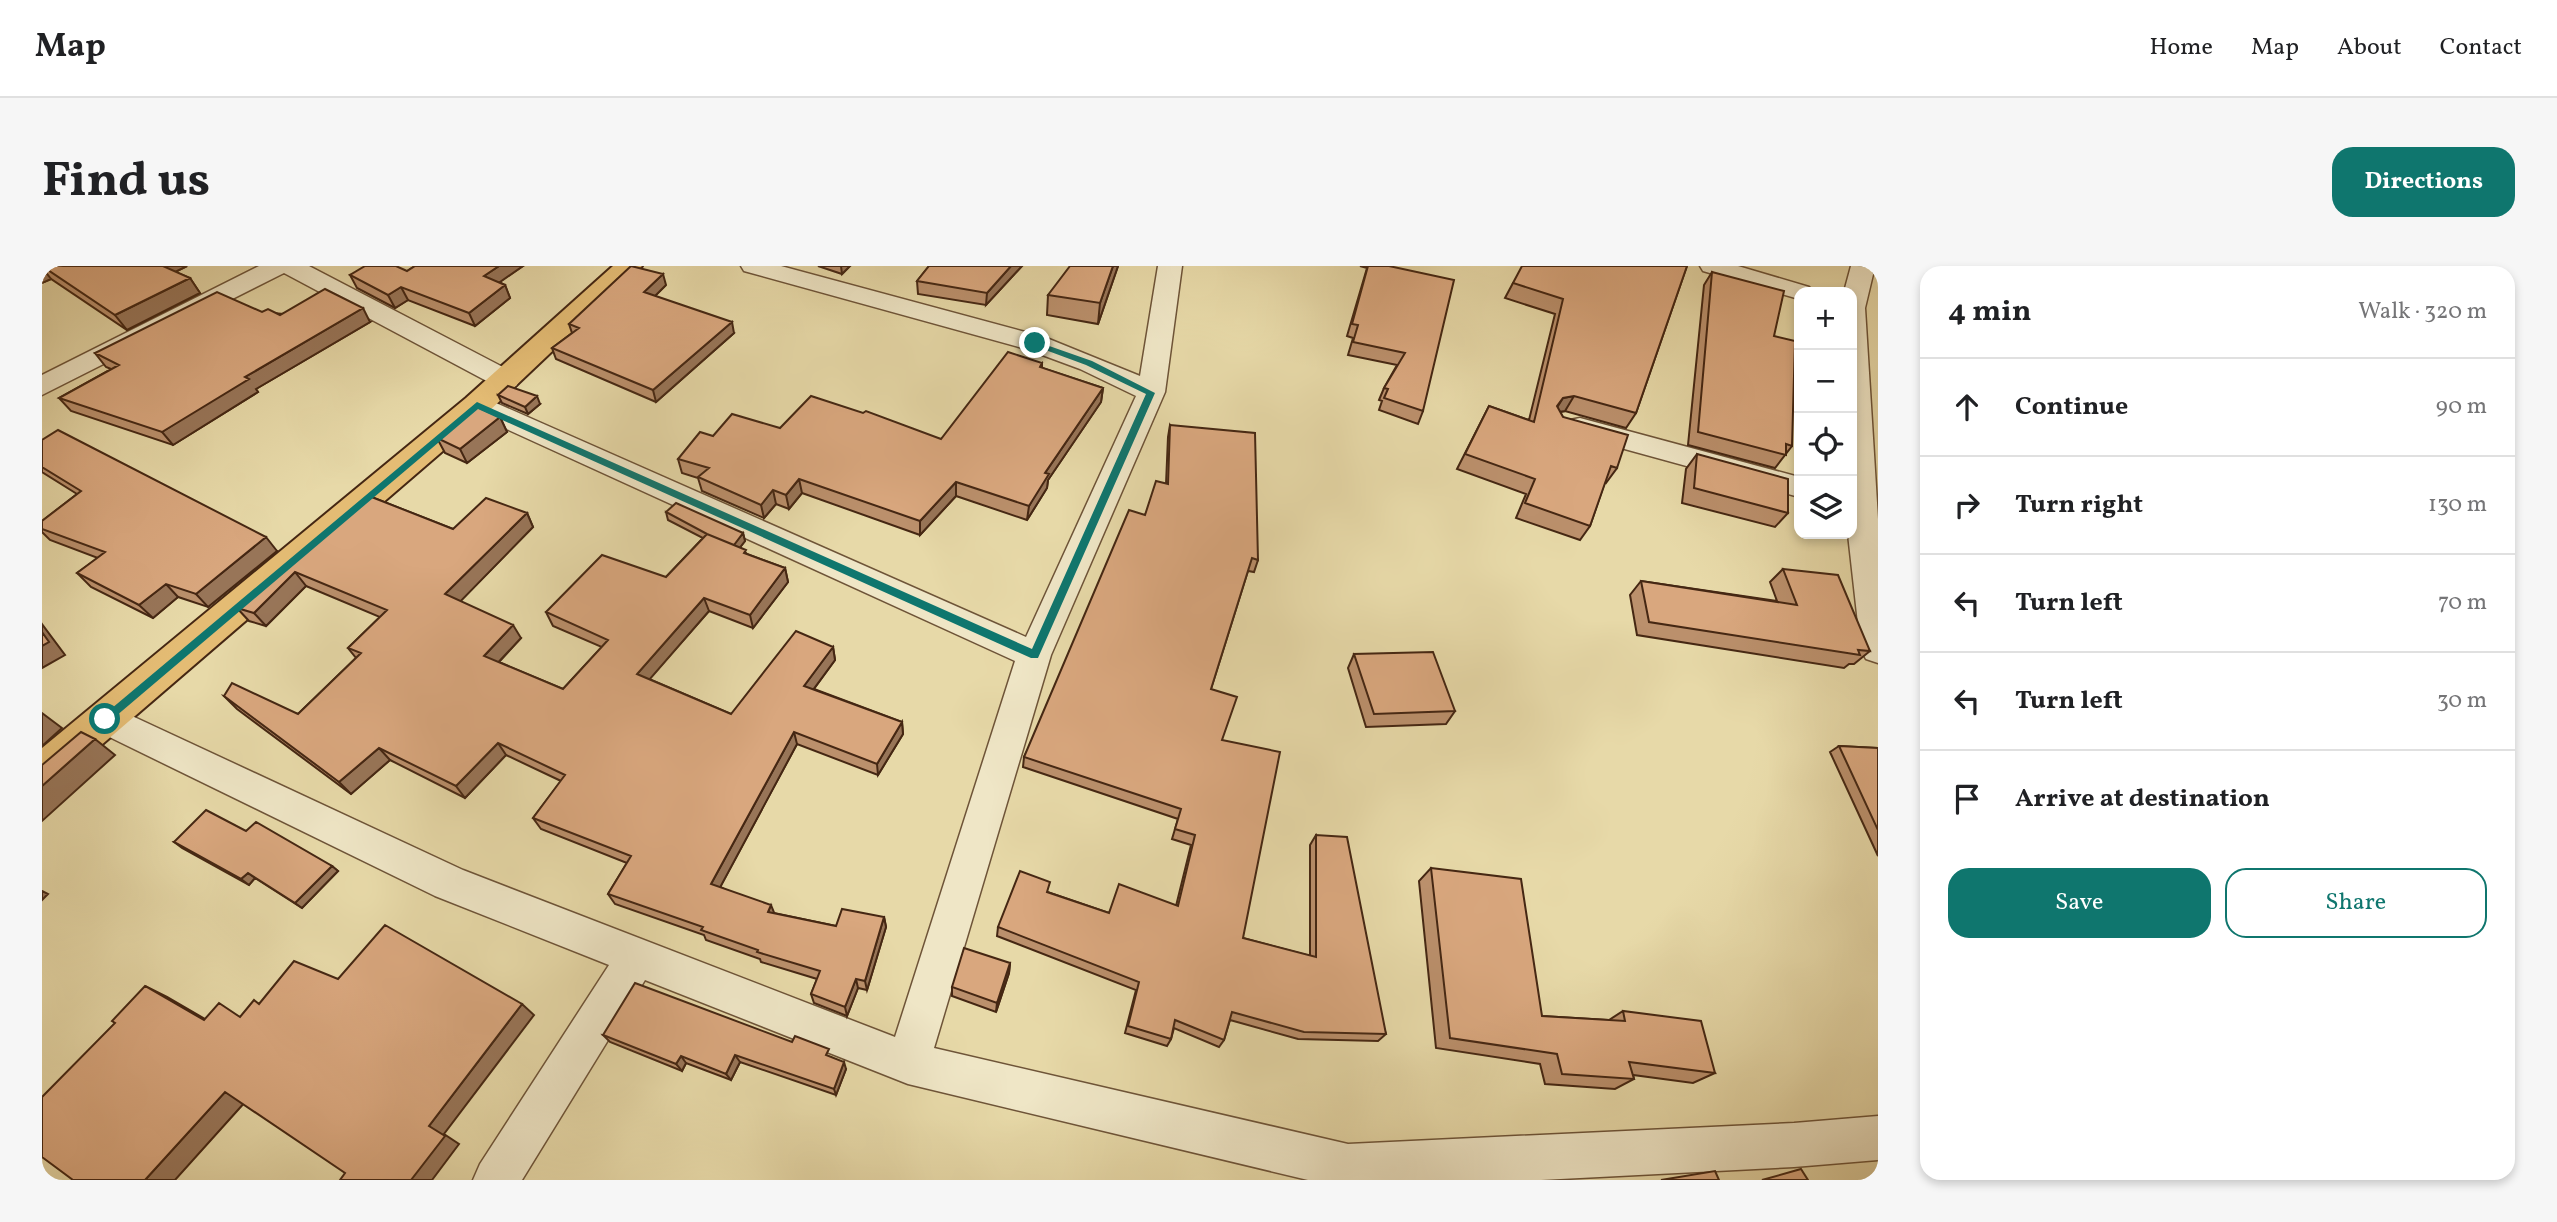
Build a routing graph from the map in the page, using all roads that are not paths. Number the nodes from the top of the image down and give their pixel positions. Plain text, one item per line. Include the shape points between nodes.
1 (278, 266) edge
2 (290, 266) edge
3 (629, 266) edge
4 (752, 266) edge
5 (1170, 266) edge
6 (1712, 266) edge
7 (1863, 266) edge
8 (1857, 289) edge
9 (1794, 290) edge
10 (1853, 350) edge
11 (506, 380) junction
12 (42, 386) edge
13 (1151, 393) junction
14 (477, 405) junction
15 (1564, 423) edge
16 (1856, 476) edge
17 (1794, 486) edge
18 (1857, 502) edge
19 (1878, 650) edge
20 (1034, 655) junction
21 (105, 719) junction
22 (42, 772) edge
23 (636, 958) junction
24 (908, 1063) junction
25 (1878, 1138) edge
26 (1349, 1174) edge
27 (496, 1180) edge

1 - 12 street
2 - 11 street
3 - 11 main road
4 - 13 street via 1035,343
5 - 13 street
6 - 9 street
7 - 8 street
10 - 16 street
11 - 14 main road
13 - 20 street
14 - 20 street
14 - 21 main road
15 - 17 street
18 - 19 street
20 - 24 street
21 - 22 main road
21 - 23 street via 449,883
23 - 24 street
23 - 27 street
24 - 26 street
25 - 26 street

